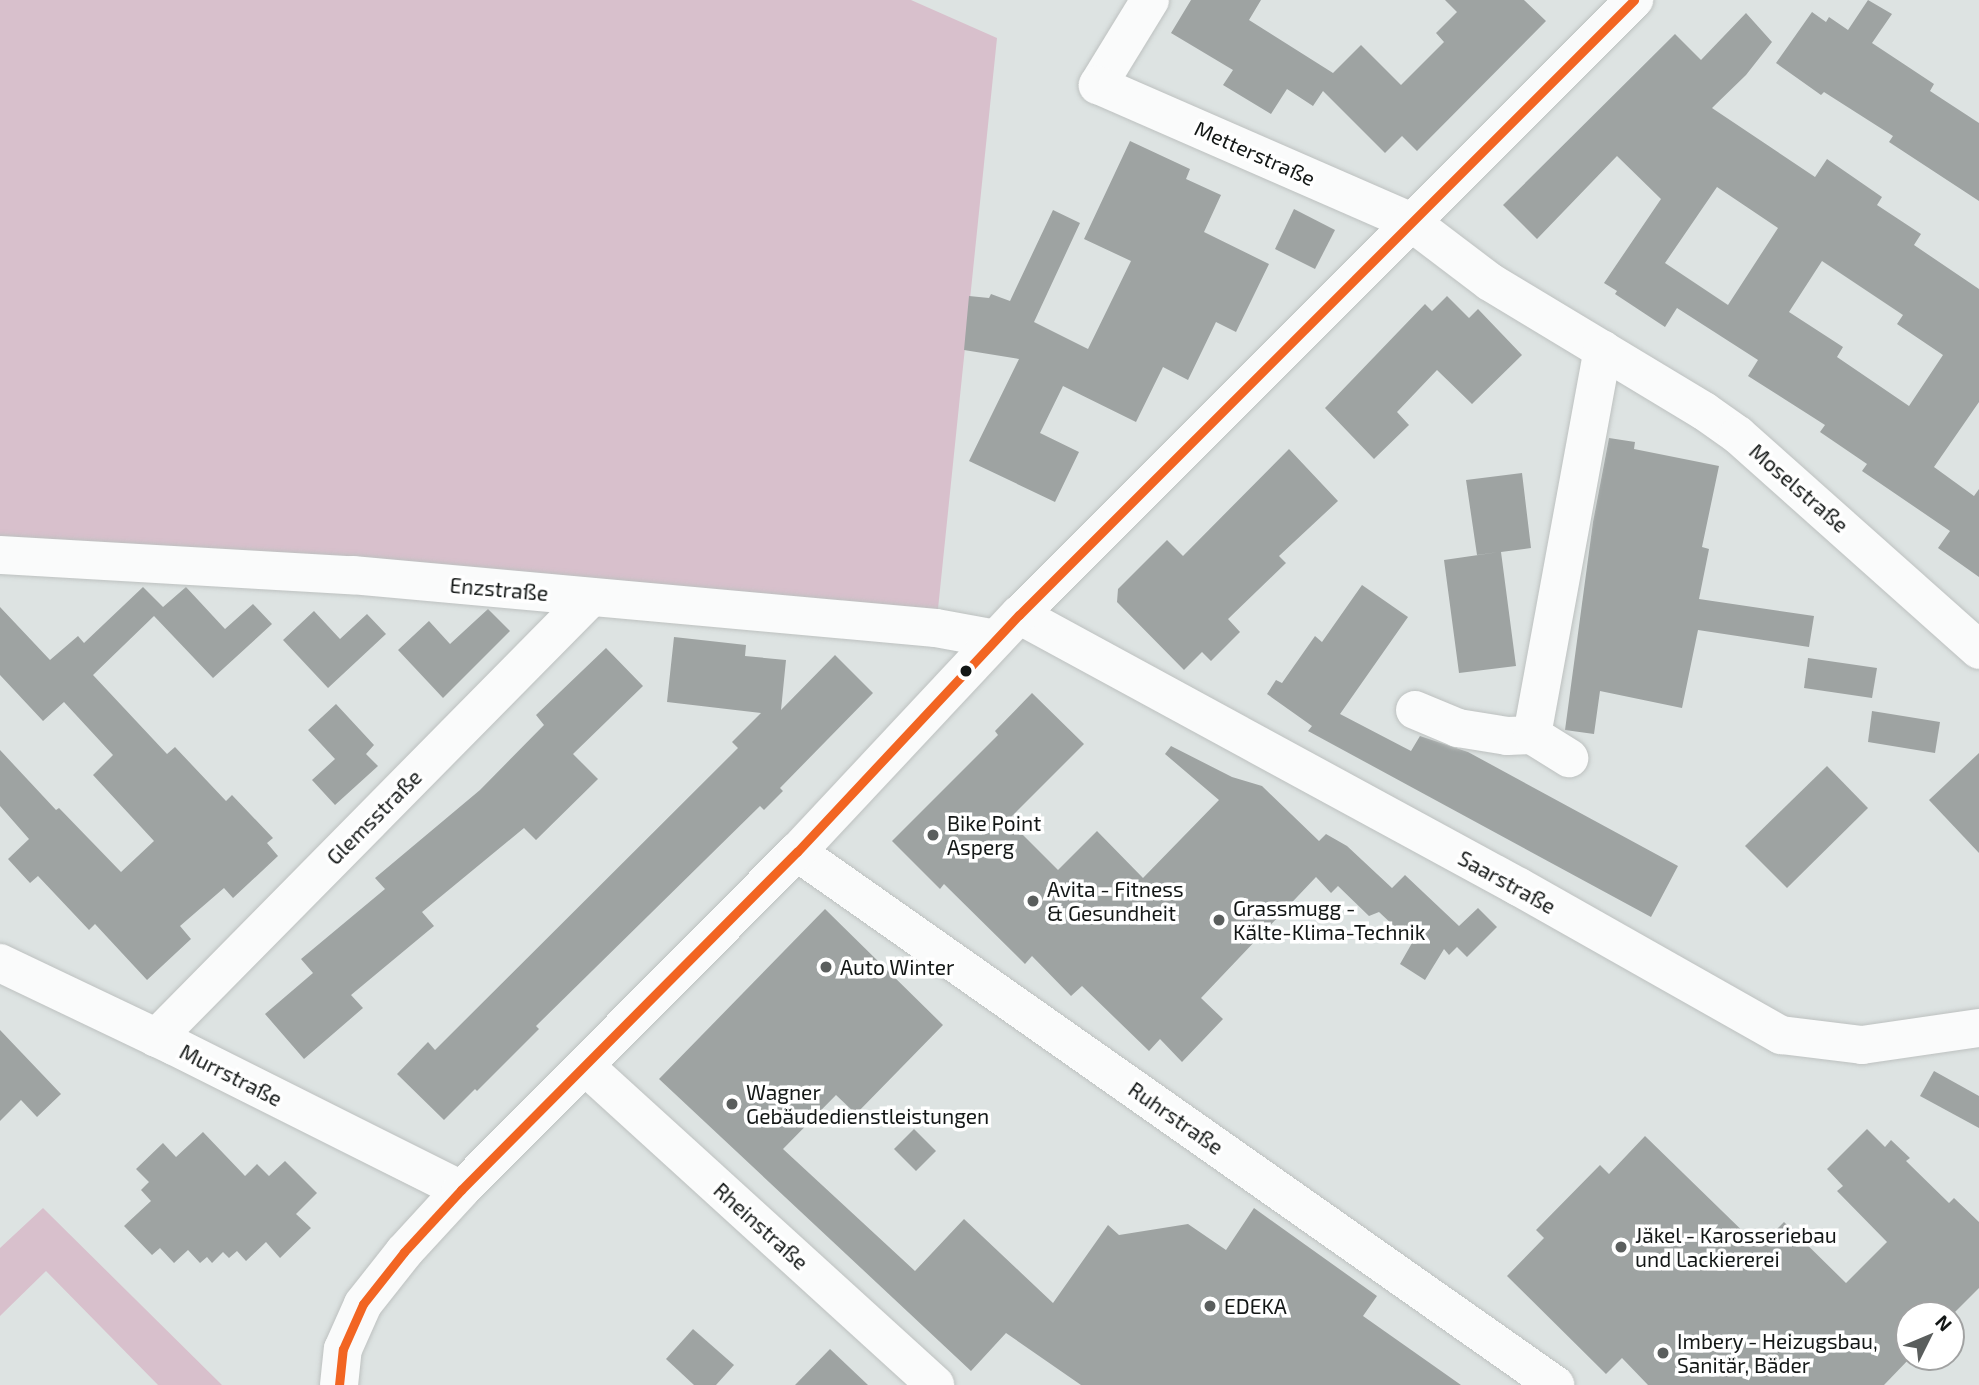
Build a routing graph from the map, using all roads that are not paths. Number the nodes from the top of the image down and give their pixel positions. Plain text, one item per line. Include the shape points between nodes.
1 (1150, 0) edge
2 (1634, 0) edge
3 (1411, 222) junction
4 (1603, 349) junction
5 (0, 555) edge
6 (591, 597) junction
7 (1008, 627) junction
8 (1979, 650) edge
9 (1415, 710) dead end
10 (1532, 735) junction
11 (1569, 758) dead end
12 (797, 852) junction
13 (0, 963) edge
14 (1979, 1028) edge
15 (156, 1038) junction
16 (586, 1067) junction
17 (461, 1190) junction
18 (339, 1381) edge
19 (935, 1385) edge
20 (1555, 1385) edge

1 - 3 street, Metterstraße via 1098,85
2 - 3 street
3 - 4 street, Moselstraße via 1490,282
3 - 7 street
4 - 8 street, Moselstraße via 1746,442
4 - 10 street
5 - 6 street, Enzstraße via 352,575
6 - 7 street, Enzstraße via 936,628
6 - 15 street, Glemsstraße
7 - 12 street
7 - 14 street, Saarstraße via 1519,887 1781,1035 1862,1045
9 - 10 street via 1458,728
10 - 11 street
12 - 16 street
12 - 20 street, Ruhrstraße
13 - 15 street, Murrstraße
15 - 17 street, Murrstraße
16 - 17 street
16 - 19 street, Rheinstraße
17 - 18 street via 363,1304 343,1349

